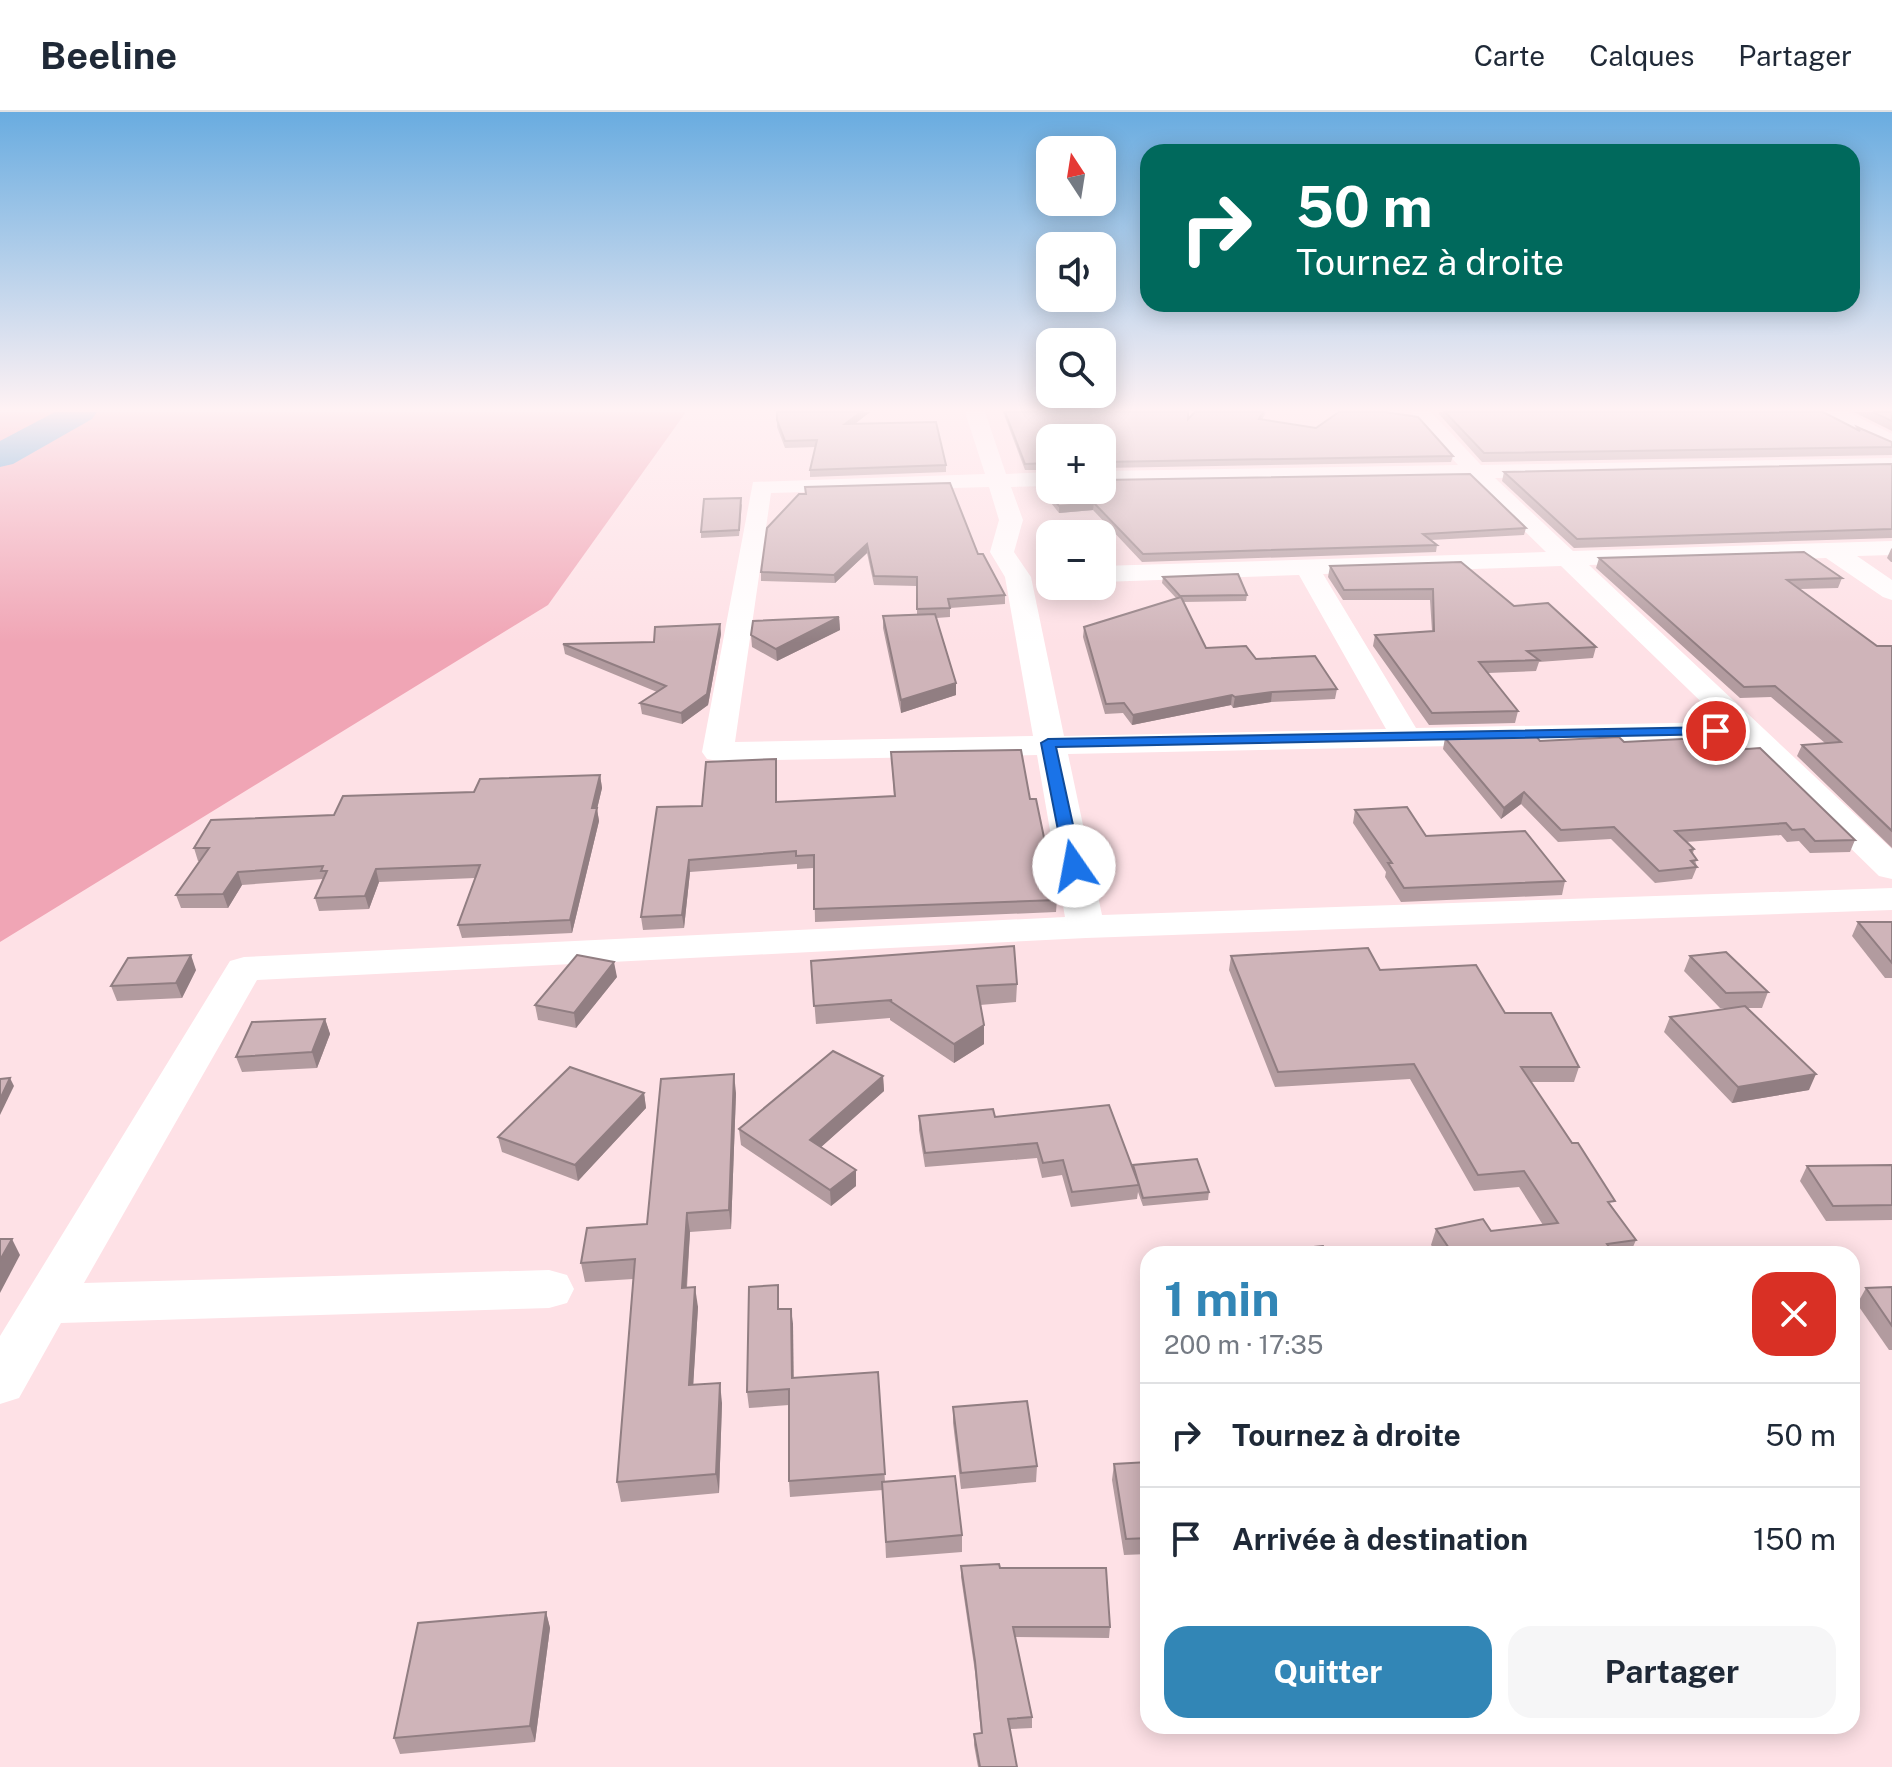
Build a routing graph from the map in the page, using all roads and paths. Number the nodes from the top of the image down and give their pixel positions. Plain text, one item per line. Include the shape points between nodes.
1 (761, 489) edge
2 (1001, 489) edge
3 (1494, 489) edge
4 (1892, 548) edge
5 (1831, 550) junction
6 (1567, 557) junction
7 (1306, 566) junction
8 (1116, 573) edge
9 (1892, 592) edge
10 (1747, 731) junction
11 (1406, 737) junction
12 (1048, 743) junction
13 (1892, 868) edge
14 (1892, 899) edge
15 (1086, 927) junction
16 (549, 1289) dead end
17 (48, 1304) junction
18 (0, 1382) edge

1 - 12 street via 718,752
2 - 12 street via 1011,520 1002,552 1028,577
3 - 6 street
4 - 5 street
5 - 6 street
5 - 9 street
6 - 7 street
6 - 10 street
7 - 8 street
7 - 11 street
10 - 11 street
10 - 13 street
11 - 12 street
12 - 15 street
14 - 15 street
15 - 17 street via 244,969
16 - 17 street
17 - 18 street

